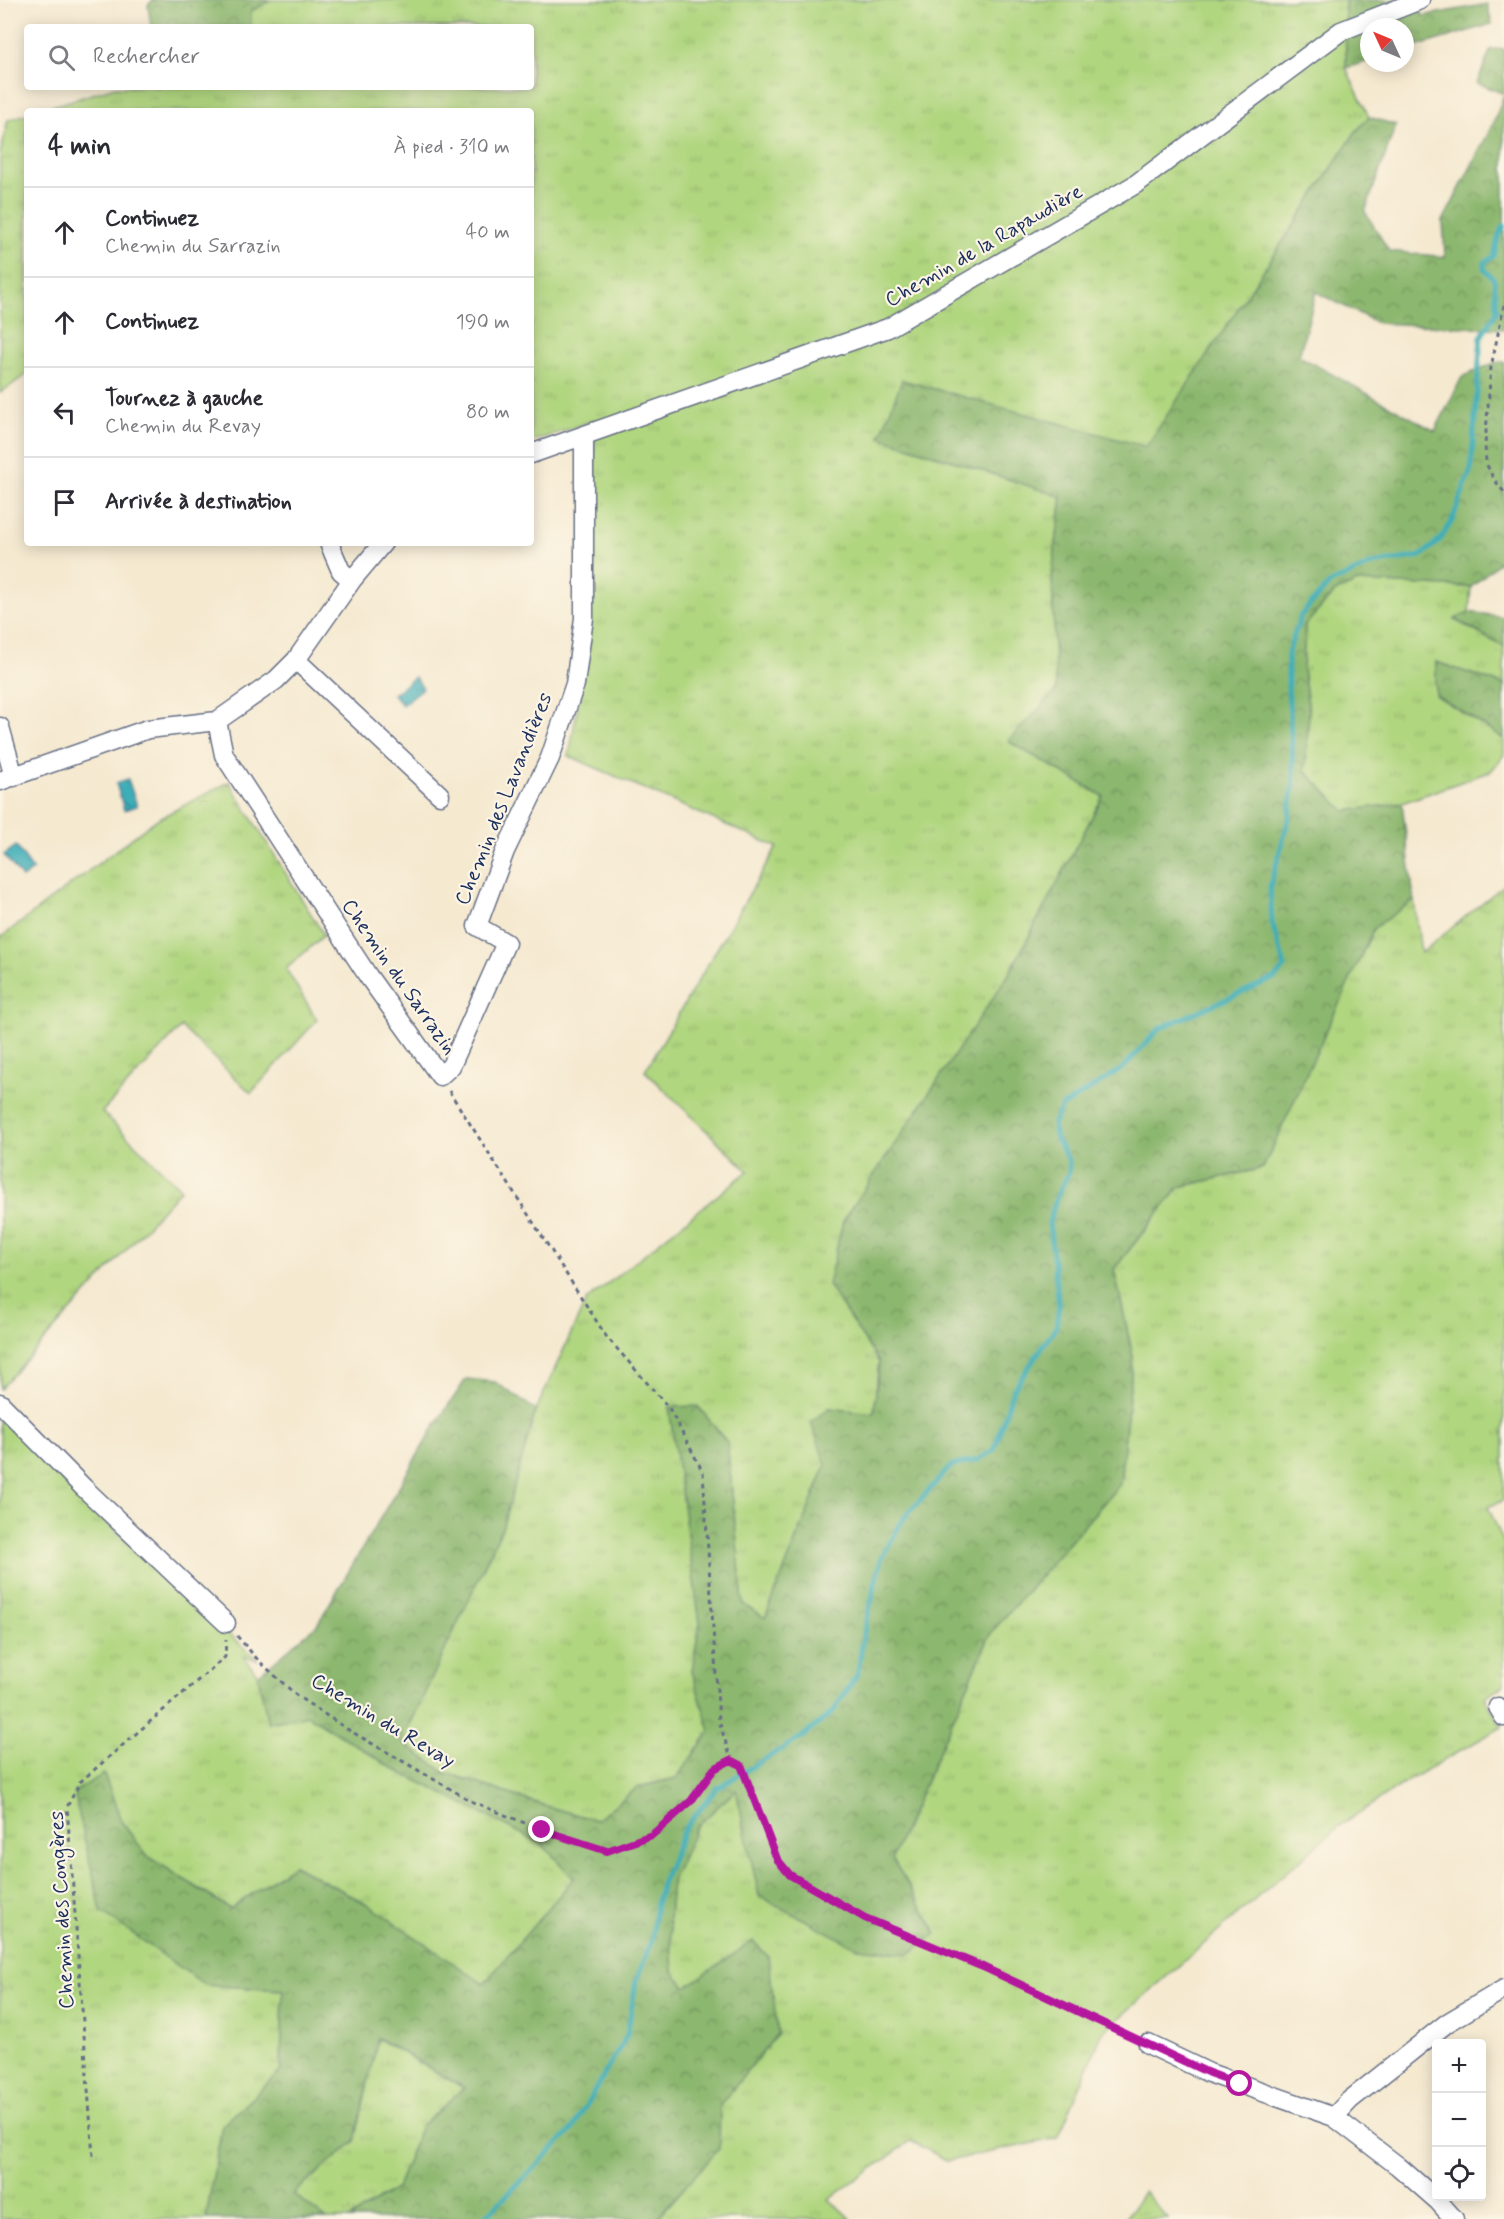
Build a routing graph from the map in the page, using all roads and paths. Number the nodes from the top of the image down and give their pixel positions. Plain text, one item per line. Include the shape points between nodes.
1 (1420, 0) edge
2 (1504, 305) edge
3 (584, 436) junction
4 (534, 453) edge
5 (1504, 492) edge
6 (321, 546) edge
7 (331, 546) edge
8 (380, 546) edge
9 (346, 575) junction
10 (296, 660) junction
11 (217, 721) junction
12 (0, 726) edge
13 (7, 779) edge
14 (440, 795) dead end
15 (440, 1076) junction
16 (0, 1403) edge
17 (226, 1623) junction
18 (731, 1760) junction
19 (1504, 1989) edge
20 (1148, 2044) joint
21 (1334, 2117) junction
22 (93, 2156) dead end
23 (1454, 2219) edge

1 - 3 street, Chemin de la Rapaudière via 1341,31 1136,184 888,328
2 - 5 path via 1491,367 1485,445 1486,463
3 - 4 street, Chemin de la Rapaudière
3 - 15 street, Chemin des Lavandières via 584,618 575,684 550,758 505,851 477,926 506,943 451,1066
6 - 9 street
7 - 9 street
8 - 9 street
9 - 10 street
10 - 11 street via 276,680
10 - 14 street
11 - 13 street via 148,729
11 - 15 street, Chemin du Sarrazin via 224,755 368,976
12 - 13 street
15 - 18 path, Chemin du Sarrazin via 606,1336 669,1408 703,1472 719,1721
16 - 17 street
17 - 18 path, Chemin du Revay via 297,1696 347,1729 473,1802 607,1851 652,1835 691,1801 714,1769
17 - 22 path, Chemin des Congères via 225,1657 80,1782 67,1807
18 - 20 path via 741,1765 777,1859 790,1875 865,1918 983,1967
19 - 21 street via 1447,2023
20 - 21 street via 1209,2073
21 - 23 street via 1398,2166

